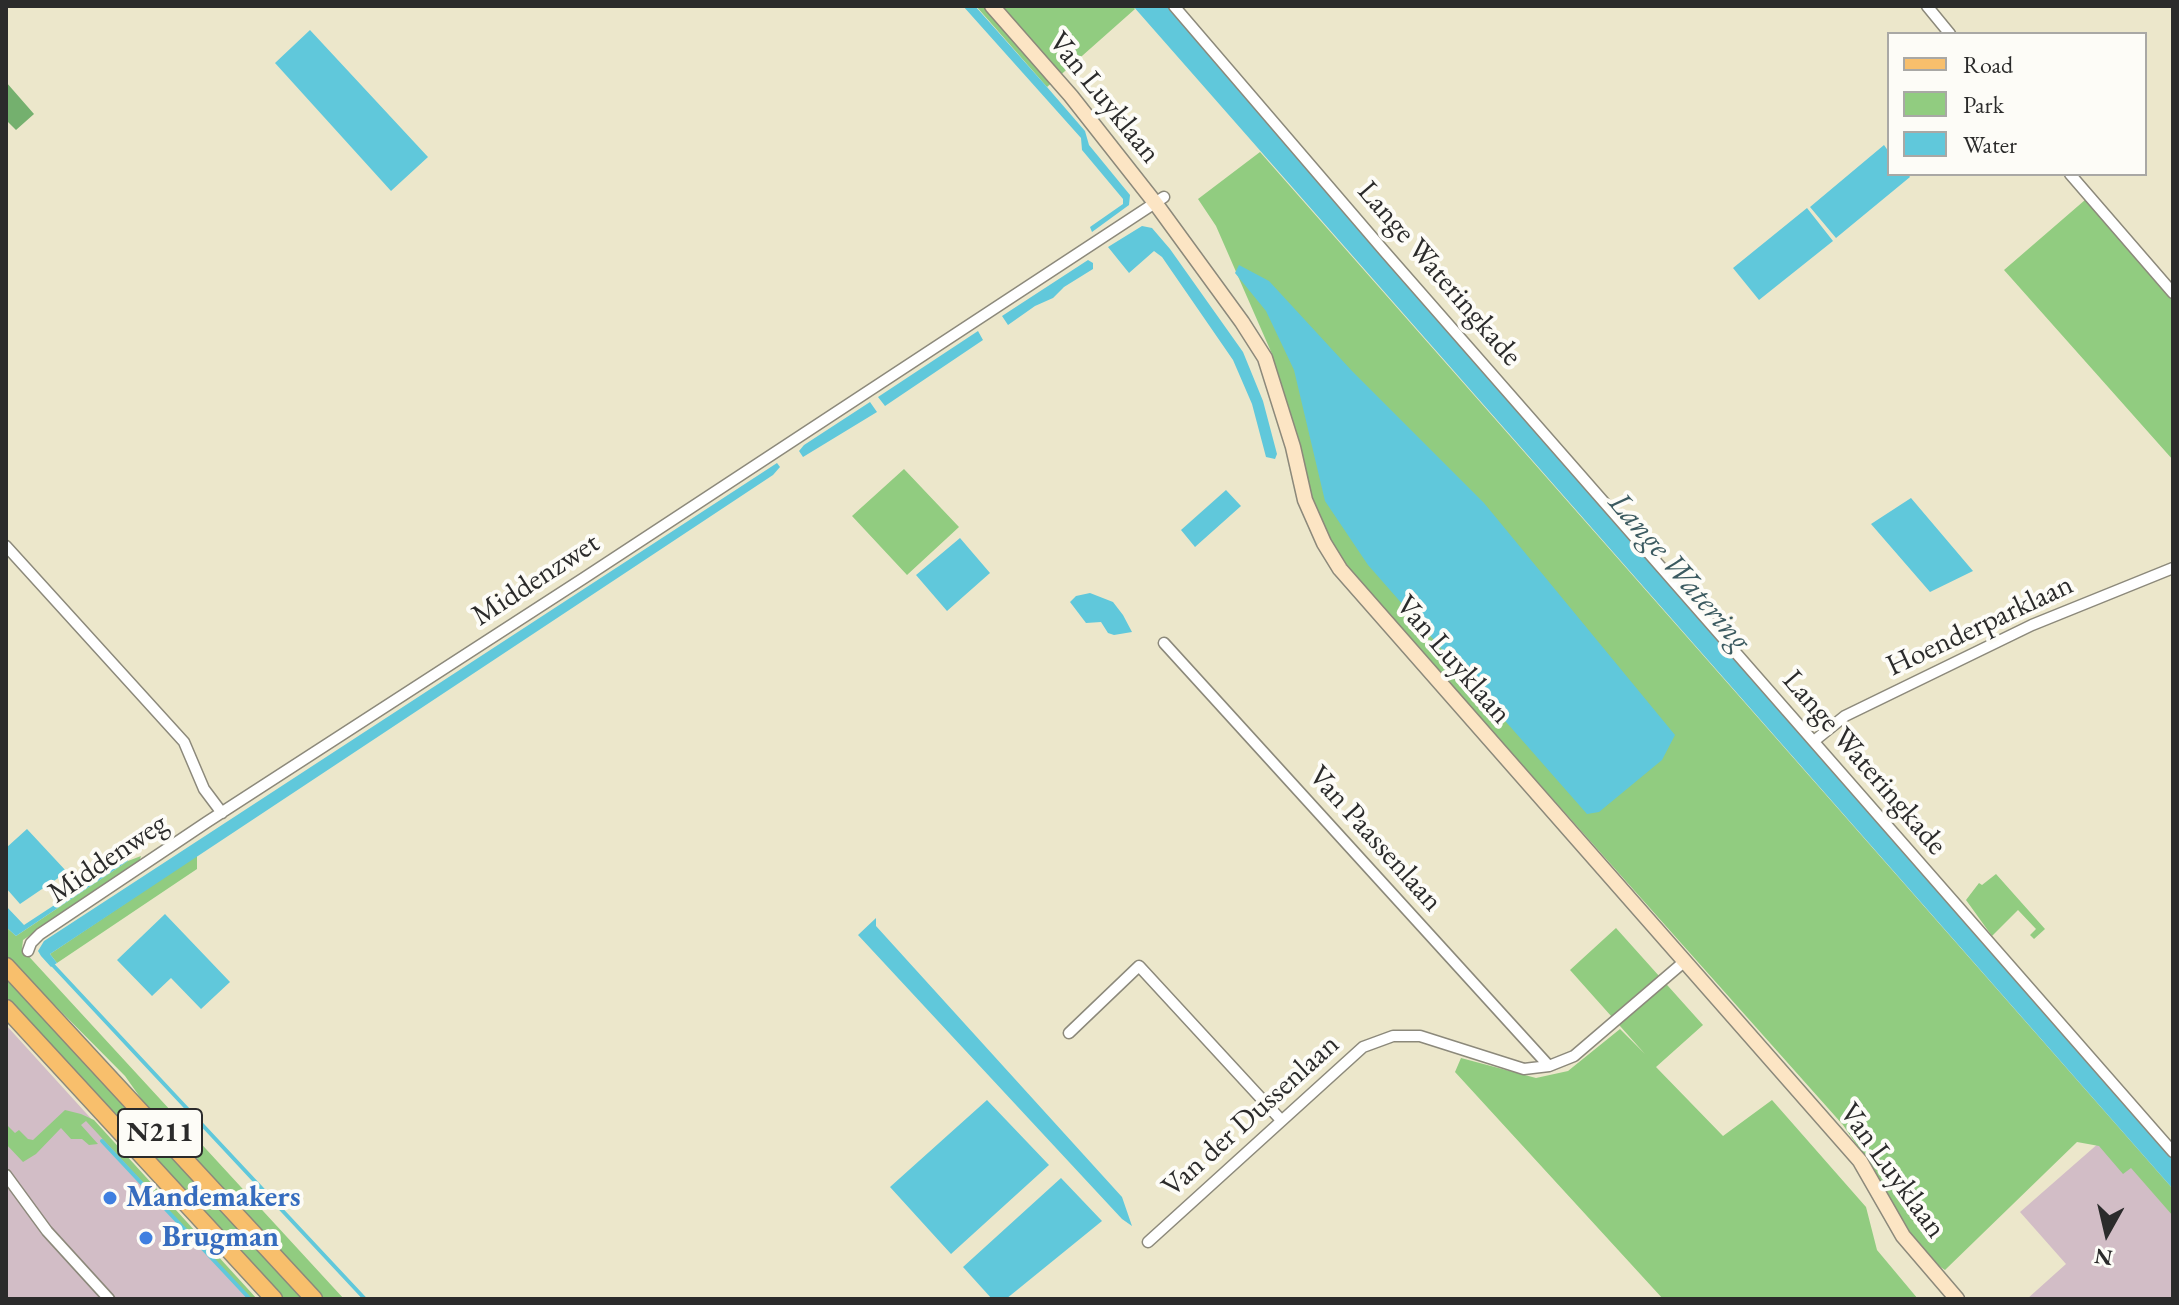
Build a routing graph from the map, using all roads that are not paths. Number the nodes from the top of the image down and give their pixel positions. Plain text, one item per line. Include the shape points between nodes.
1 (992, 6) edge
2 (1174, 6) edge
3 (1927, 6) edge
4 (1948, 32) edge
5 (2072, 176) edge
6 (1160, 200) junction
7 (2173, 293) edge
8 (6, 546) edge
9 (2173, 568) edge
10 (1164, 643) dead end
11 (1814, 741) junction
12 (222, 813) junction
13 (28, 951) dead end
14 (1685, 961) junction
15 (6, 966) edge
16 (6, 1008) edge
17 (1069, 1033) dead end
18 (1549, 1066) junction
19 (1281, 1120) junction
20 (2173, 1152) edge
21 (6, 1175) edge
22 (1148, 1242) dead end
23 (109, 1299) edge
24 (274, 1299) edge
25 (314, 1299) edge
26 (1957, 1299) edge

1 - 6 street, Van Luyklaan
2 - 11 street, Lange Wateringkade
3 - 4 street
5 - 7 street
6 - 12 street, Middenzwet
6 - 14 street, Van Luyklaan via 1265,358 1305,500 1340,569
8 - 12 street via 184,742 204,789
9 - 11 street, Hoenderparklaan via 2032,625 1845,716
10 - 18 street, Van Paassenlaan
11 - 20 street, Lange Wateringkade
12 - 13 street, Middenweg via 40,934
14 - 18 street via 1574,1056
14 - 26 street, Van Luyklaan via 1860,1161 1903,1236
15 - 25 main road, N211
16 - 24 main road, N211
17 - 19 street via 1139,966
18 - 19 street, Van der Dussenlaan via 1524,1069 1431,1039 1393,1036 1363,1047
19 - 22 street, Van der Dussenlaan
21 - 23 street via 47,1231

